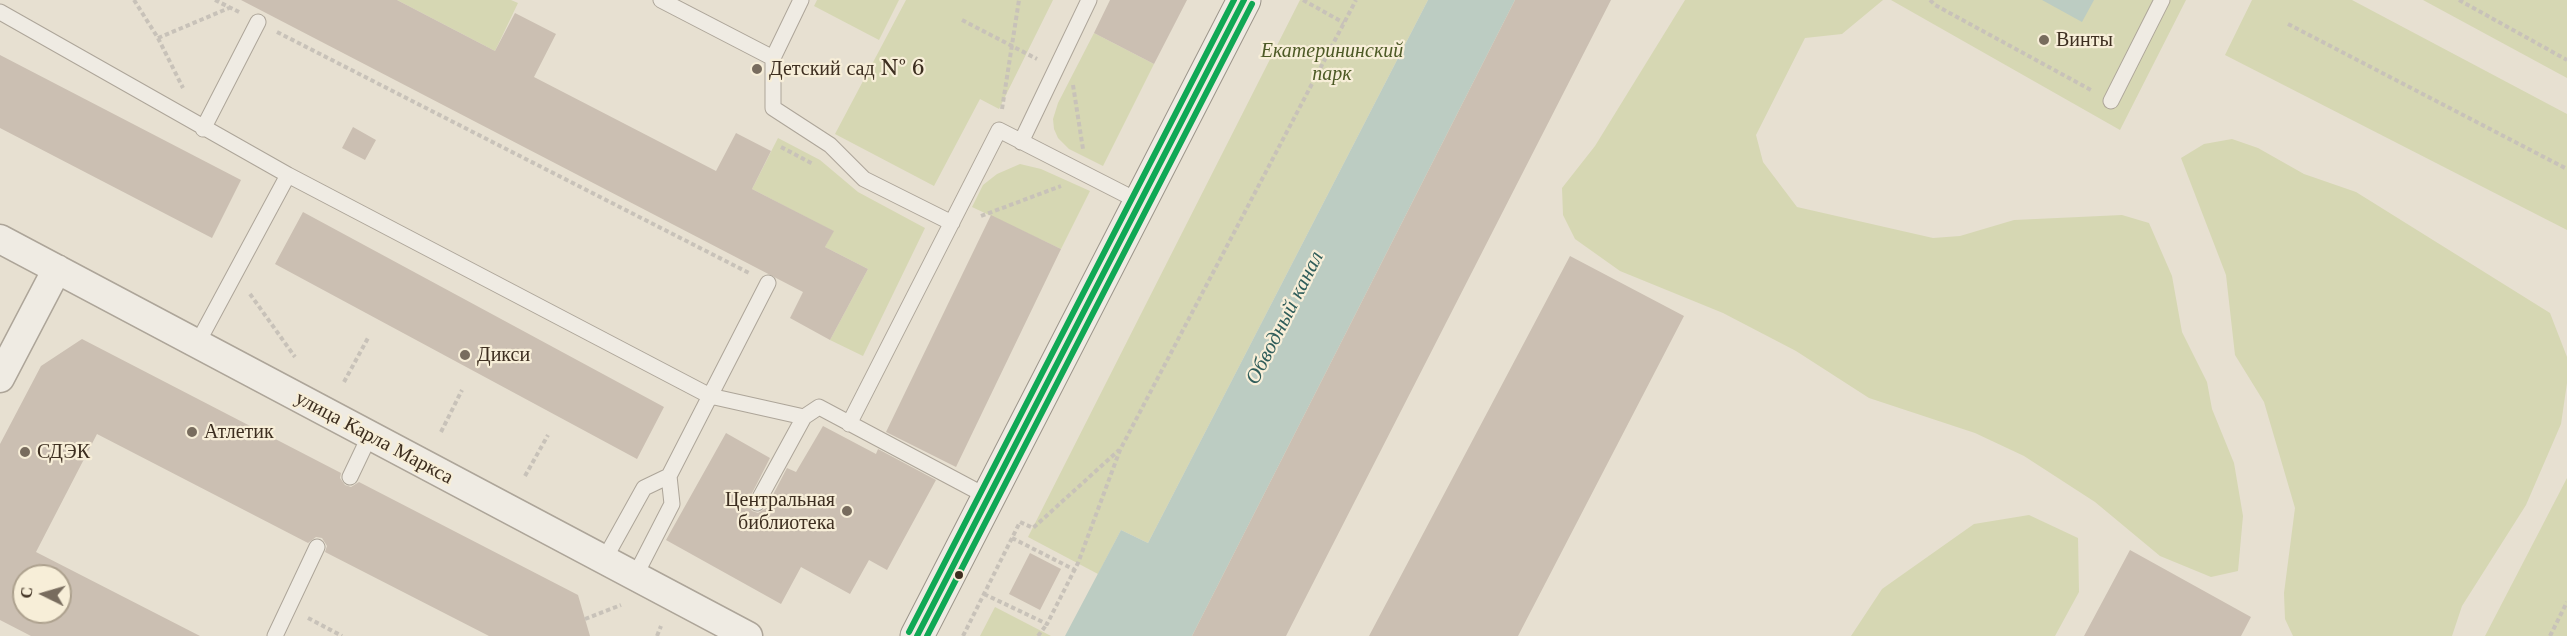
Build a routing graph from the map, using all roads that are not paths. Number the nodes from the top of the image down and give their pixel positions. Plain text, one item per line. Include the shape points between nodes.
1 (661, 0) edge
2 (801, 0) edge
3 (1089, 0) edge
4 (1244, 0) edge
5 (2162, 0) edge
6 (0, 12) edge
7 (258, 22) road end
8 (773, 58) junction
9 (2111, 101) dead end
10 (203, 129) junction
11 (1021, 142) junction
12 (288, 175) junction
13 (1140, 202) junction
14 (952, 223) junction
15 (0, 239) edge
16 (57, 269) junction
17 (768, 282) road end
18 (197, 344) junction
19 (0, 378) edge
20 (710, 396) junction
21 (804, 417) junction
22 (849, 424) junction
23 (370, 435) junction
24 (669, 476) junction
25 (350, 477) dead end
26 (988, 497) junction
27 (757, 503) dead end
28 (317, 547) dead end
29 (604, 560) junction
30 (635, 576) junction
31 (275, 636) edge
32 (748, 636) edge
33 (917, 636) edge

1 - 8 lane
2 - 8 lane
3 - 11 lane
4 - 13 street
5 - 9 lane
6 - 10 lane
7 - 10 lane
8 - 14 lane via 773,108 830,144 864,179
10 - 12 lane
11 - 13 lane
11 - 14 lane via 999,130
12 - 18 lane
12 - 20 lane
13 - 26 street
14 - 22 lane
15 - 16 street, улица Карла Маркса
16 - 18 street, улица Карла Маркса
16 - 19 street
17 - 20 lane
18 - 23 street, улица Карла Маркса
20 - 21 lane
20 - 24 lane
21 - 22 lane via 819,407
21 - 27 lane
22 - 26 lane
23 - 25 lane
23 - 29 street, улица Карла Маркса
24 - 29 lane via 644,488
24 - 30 lane via 672,504
26 - 33 street
28 - 31 lane
29 - 30 street, улица Карла Маркса
30 - 32 street, улица Карла Маркса

